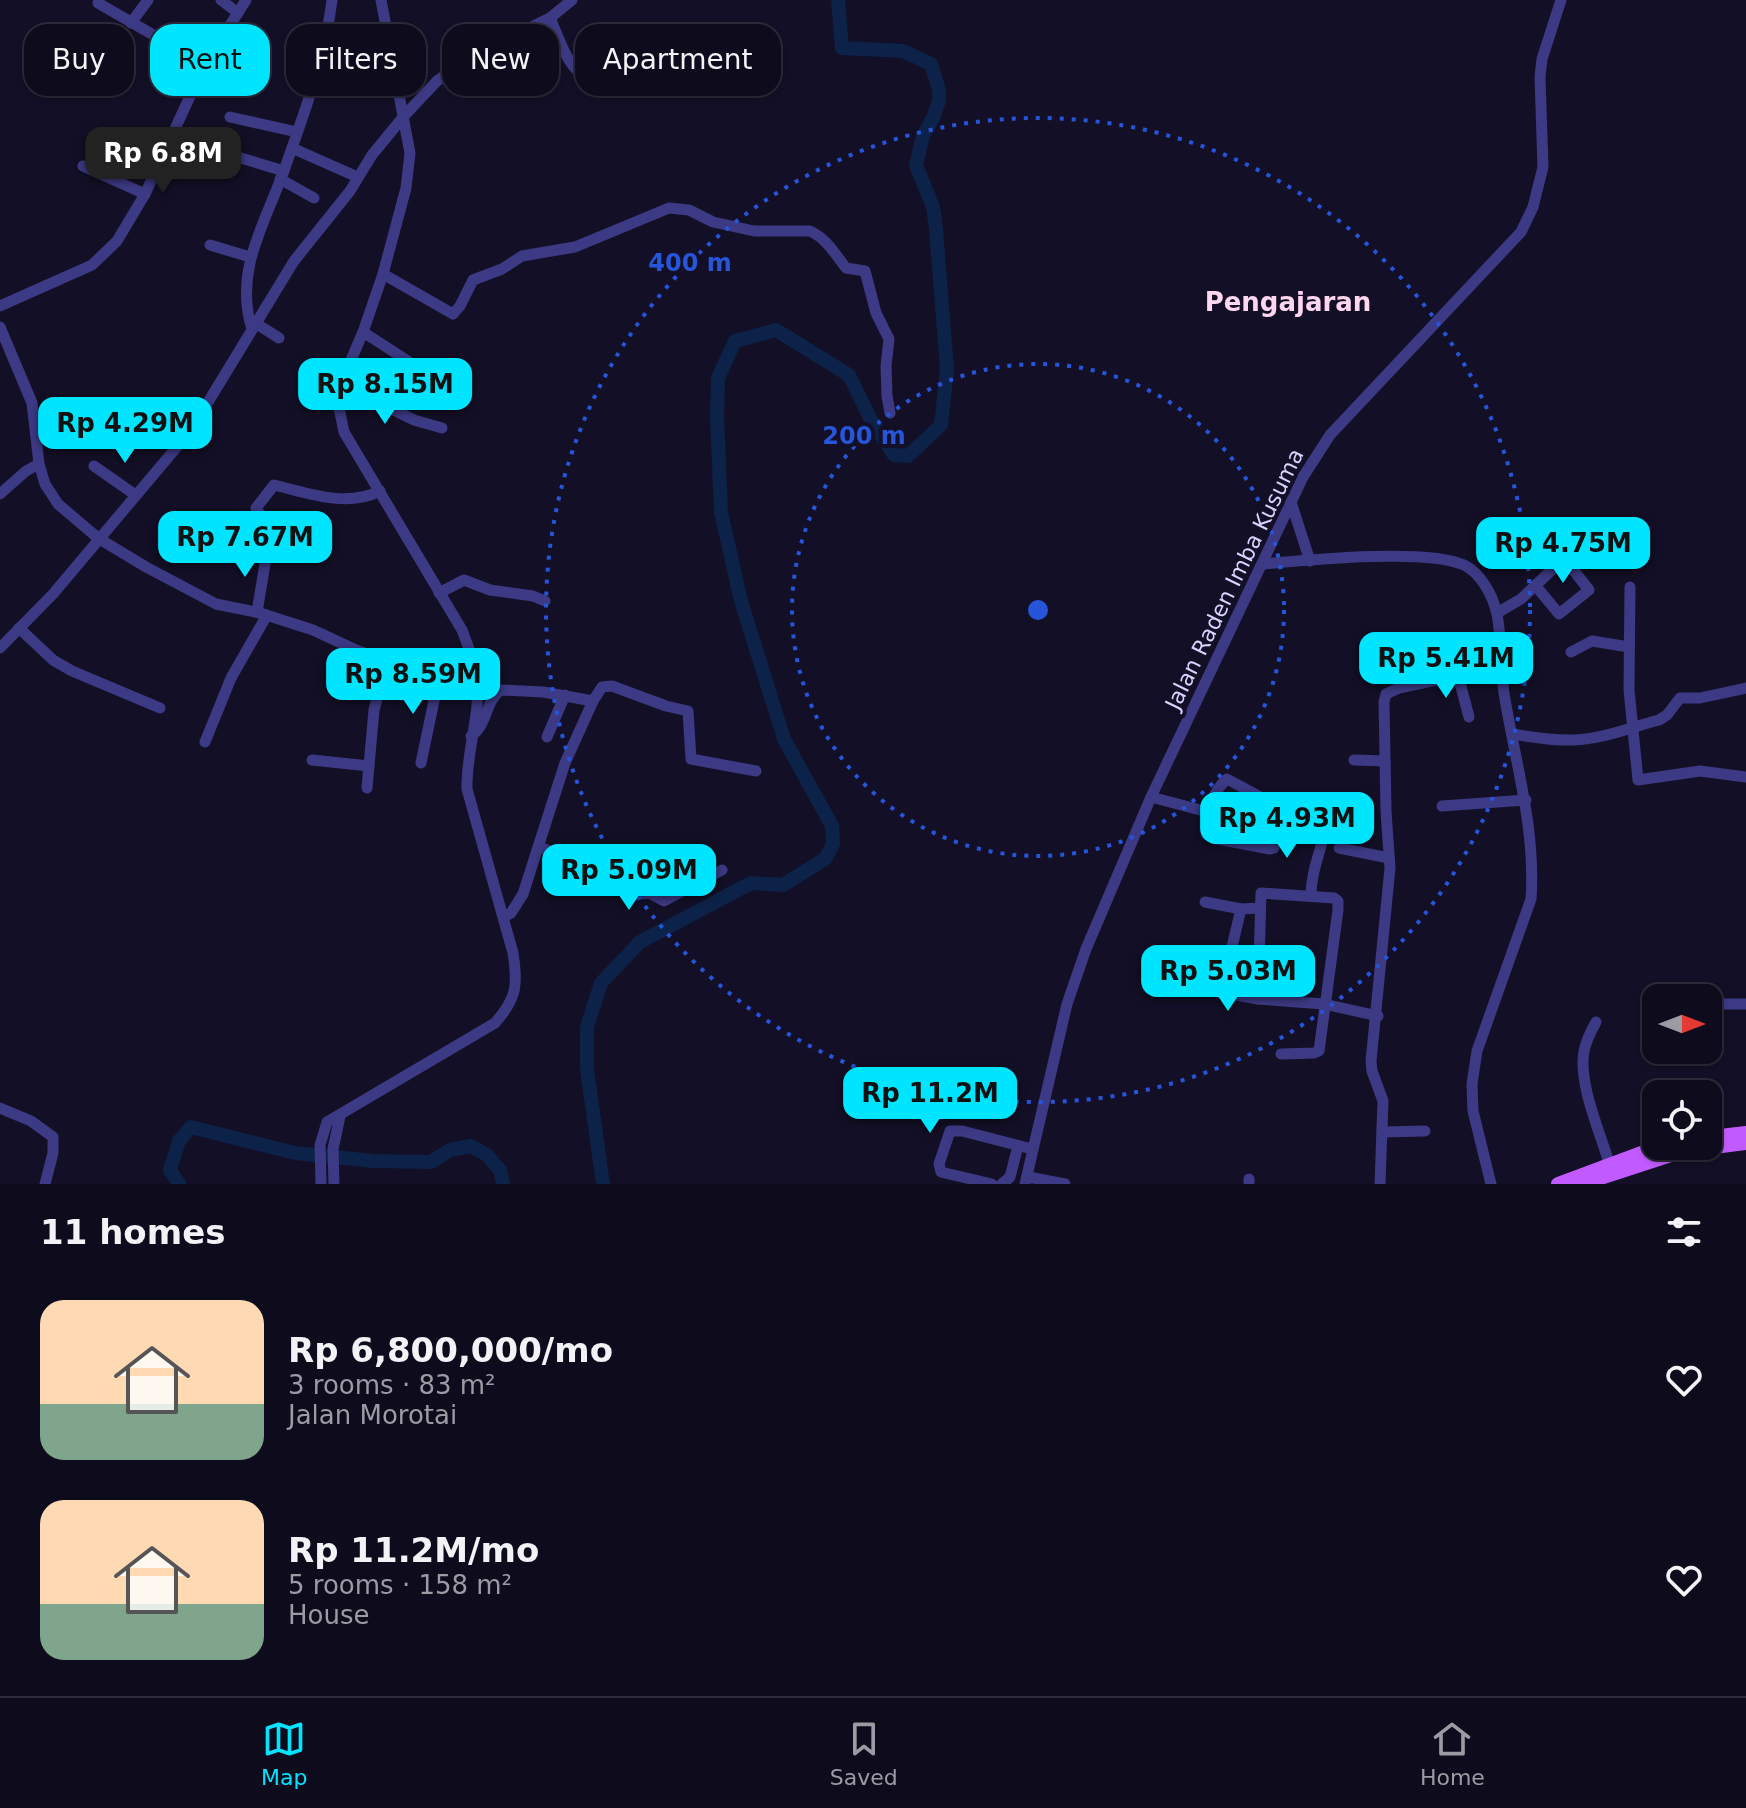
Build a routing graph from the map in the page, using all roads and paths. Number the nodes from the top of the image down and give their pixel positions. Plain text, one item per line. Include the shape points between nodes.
1 (148, 0) edge
2 (221, 0) edge
3 (246, 0) edge
4 (332, 0) edge
5 (381, 0) edge
6 (572, 0) edge
7 (1561, 0) edge
8 (98, 3) dead end
9 (238, 13) junction
10 (550, 18) junction
11 (131, 23) junction
12 (231, 24) edge
13 (150, 33) edge
14 (575, 69) edge
15 (191, 96) edge
16 (404, 116) junction
17 (230, 117) dead end
18 (297, 132) junction
19 (94, 138) dead end
20 (292, 148) junction
21 (234, 156) dead end
22 (158, 163) junction
23 (83, 166) dead end
24 (282, 175) junction
25 (353, 175) dead end
26 (145, 194) junction
27 (314, 198) dead end
28 (210, 245) dead end
29 (250, 257) junction
30 (383, 274) junction
31 (0, 306) edge
32 (254, 326) junction
33 (0, 327) edge
34 (363, 332) junction
35 (279, 338) dead end
36 (425, 372) dead end
37 (340, 386) junction
38 (890, 413) dead end
39 (442, 428) dead end
40 (39, 464) junction
41 (94, 466) dead end
42 (380, 491) junction
43 (0, 494) edge
44 (134, 494) junction
45 (1291, 502) junction
46 (261, 516) dead end
47 (98, 538) junction
48 (267, 552) dead end
49 (1310, 561) junction
50 (1263, 564) junction
51 (1535, 585) junction
52 (1630, 587) dead end
53 (439, 593) junction
54 (545, 601) dead end
55 (1497, 613) junction
56 (262, 614) junction
57 (19, 628) junction
58 (1629, 647) junction
59 (0, 648) edge
60 (1571, 652) dead end
61 (387, 662) junction
62 (1501, 666) junction
63 (1458, 675) junction
64 (439, 677) junction
65 (478, 681) junction
66 (1746, 688) edge
67 (565, 695) junction
68 (593, 701) junction
69 (160, 708) dead end
70 (1469, 717) dead end
71 (1631, 728) junction
72 (1512, 734) junction
73 (470, 736) junction
74 (547, 737) dead end
75 (205, 742) dead end
76 (312, 760) dead end
77 (1354, 760) dead end
78 (1385, 761) junction
79 (421, 763) dead end
80 (369, 766) junction
81 (756, 771) dead end
82 (1746, 777) edge
83 (367, 788) dead end
84 (1151, 797) junction
85 (1526, 800) junction
86 (1442, 806) dead end
87 (1281, 811) junction
88 (1208, 812) junction
89 (539, 847) junction
90 (1339, 848) dead end
91 (1389, 858) junction
92 (722, 870) dead end
93 (1311, 896) junction
94 (1205, 902) dead end
95 (1260, 908) junction
96 (1241, 909) junction
97 (503, 917) junction
98 (1203, 989) dead end
99 (1221, 993) junction
100 (1258, 999) junction
101 (1324, 1004) junction
102 (1722, 1004) edge
103 (1746, 1004) edge
104 (1378, 1016) junction
105 (1596, 1022) dead end
106 (1281, 1054) dead end
107 (0, 1108) edge
108 (340, 1116) junction
109 (1425, 1131) dead end
110 (1382, 1132) junction
111 (1746, 1133) edge
112 (1722, 1139) edge
113 (1746, 1143) edge
114 (1722, 1144) edge
115 (1018, 1146) junction
116 (1032, 1149) junction
117 (1642, 1154) edge
118 (1642, 1158) edge
119 (1609, 1163) junction
120 (333, 1180) edge
121 (320, 1181) edge
122 (1026, 1181) edge
123 (1564, 1183) edge
124 (45, 1184) edge
125 (992, 1184) edge
126 (1002, 1184) edge
127 (1065, 1184) edge
128 (1380, 1184) edge
129 (1491, 1184) edge
130 (1582, 1184) edge

1 - 11 street
2 - 9 street
3 - 9 street
4 - 18 street via 323,51
5 - 16 street
6 - 10 street
7 - 45 street, Jalan Raden Imba Kusuma via 1540,77 1543,167 1521,232 1330,435
8 - 11 street
9 - 12 street
10 - 14 street
10 - 16 street via 458,66
11 - 13 street
15 - 22 street
16 - 30 street via 410,153 406,188
16 - 32 street via 294,261
17 - 18 street
18 - 20 street
19 - 22 street
20 - 24 street
20 - 25 street
21 - 24 street
22 - 26 street
23 - 26 street
24 - 27 street
24 - 29 street
26 - 31 street via 117,241 92,265
28 - 29 street
29 - 32 street via 245,300
30 - 34 street
30 - 38 street via 453,314 473,280 522,256 575,247 669,208 754,231 810,231 846,268 865,271 889,339
32 - 35 street
32 - 44 street via 202,412
33 - 40 street via 32,403
34 - 36 street
34 - 37 street
37 - 39 street
37 - 42 street via 344,432
40 - 43 street
40 - 47 street via 58,504
41 - 44 street
42 - 46 street via 329,499 274,485 256,508
42 - 53 street
44 - 47 street
45 - 49 street
45 - 50 street, Jalan Raden Imba Kusuma
47 - 56 street via 216,604
47 - 57 street
48 - 56 street
49 - 50 street
49 - 55 street via 1410,557 1456,562 1477,574
50 - 84 street, Jalan Raden Imba Kusuma
51 - 51 street via 1568,555 1589,590 1559,614
51 - 55 street
52 - 58 street
53 - 54 street via 464,580
53 - 65 street via 462,630
55 - 62 street
56 - 61 street
56 - 75 street
57 - 59 street
57 - 69 street via 72,671
58 - 60 street via 1592,641
58 - 71 street
61 - 64 street
61 - 80 street via 374,710
62 - 63 street
62 - 72 street
63 - 70 street
63 - 78 street via 1386,694
64 - 65 street
64 - 79 street
65 - 73 street
66 - 71 street via 1680,698 1667,715
67 - 68 street
67 - 73 street via 501,690
67 - 74 street
68 - 81 street via 602,687 612,686 686,709 691,759
68 - 89 street via 565,763
71 - 72 street via 1577,740
71 - 82 street via 1638,780 1700,771
72 - 85 street
73 - 97 street via 468,798
76 - 80 street
77 - 78 street
78 - 91 street
80 - 83 street
84 - 88 street
84 - 116 street, Jalan Raden Imba Kusuma via 1067,1004
85 - 86 street
85 - 129 street via 1531,899 1477,1051 1472,1084 1473,1111
87 - 88 street via 1227,779
87 - 88 street via 1277,841 1270,849 1212,838 1206,834
87 - 93 street via 1324,826
89 - 92 street via 583,864 594,880 664,901
89 - 97 street via 523,894
90 - 91 street
91 - 104 street
93 - 95 street via 1263,893
93 - 101 street via 1338,901
94 - 96 street
95 - 96 street
95 - 100 street
96 - 99 street
97 - 108 street via 516,975 508,1009 495,1023
98 - 99 street
99 - 100 street
100 - 101 street
101 - 104 street
101 - 106 street via 1319,1051
102 - 103 street
104 - 110 street via 1372,1071 1383,1101
105 - 119 street via 1583,1066
107 - 124 street via 53,1137
108 - 120 street
108 - 121 street via 327,1122 320,1145
109 - 110 street
110 - 128 street
111 - 112 main road
113 - 114 main road
115 - 116 street
115 - 125 street via 950,1131 941,1172
115 - 126 street via 1010,1177
116 - 122 street, Jalan Raden Imba Kusuma
117 - 119 main road
118 - 130 main road
119 - 123 main road
122 - 127 street

